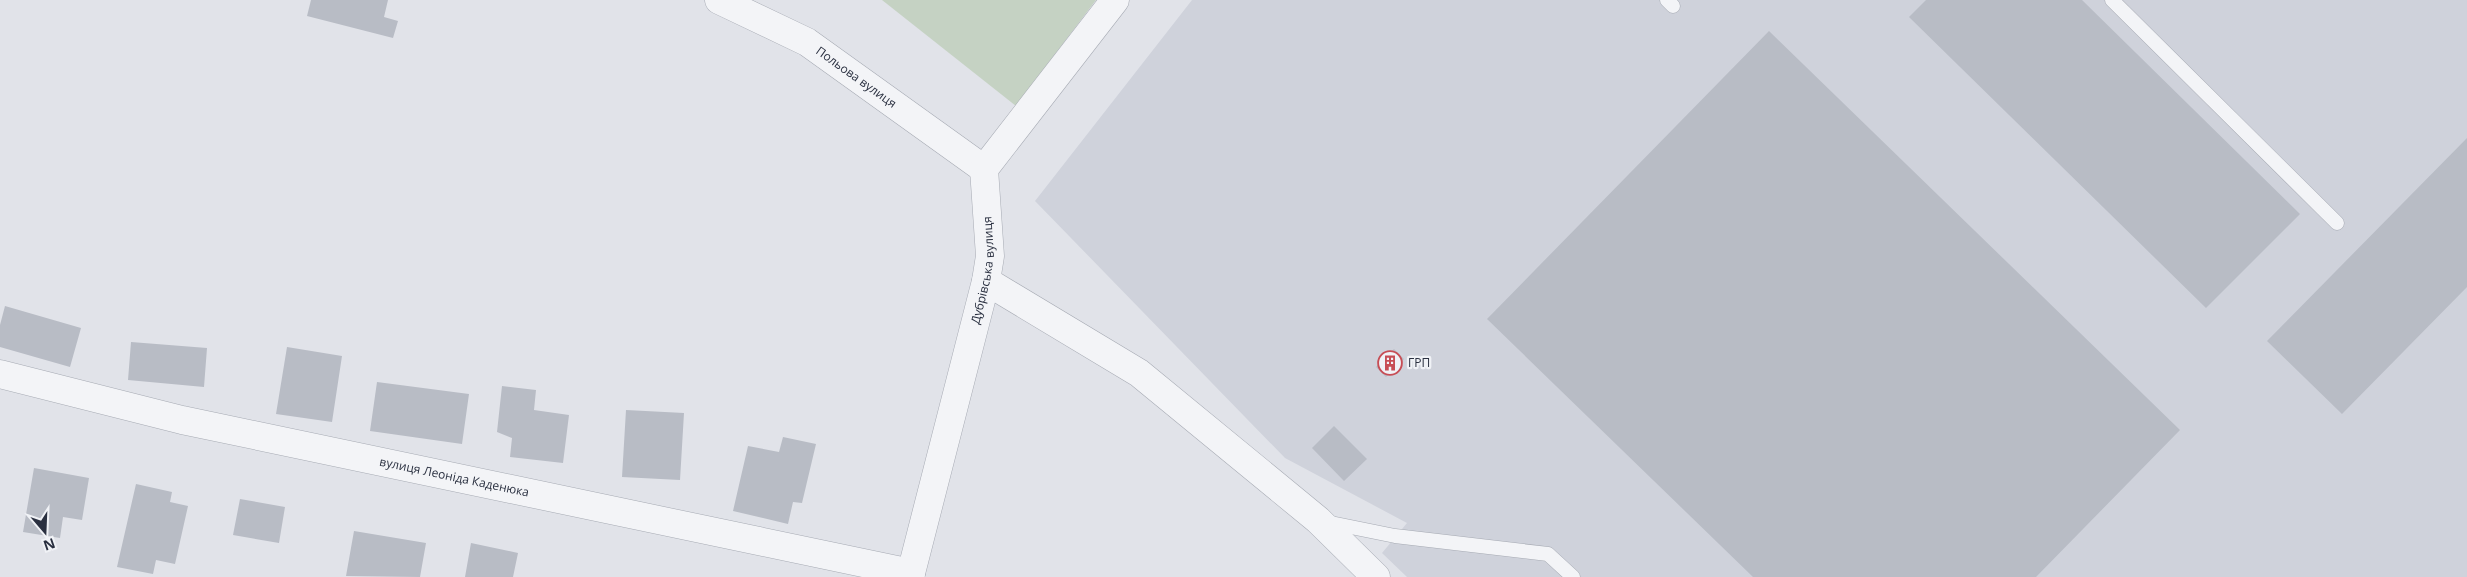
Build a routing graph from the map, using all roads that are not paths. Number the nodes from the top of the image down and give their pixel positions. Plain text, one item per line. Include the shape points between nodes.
1 (719, 0) edge
2 (1115, 0) edge
3 (2112, 0) edge
4 (984, 169) junction
5 (2337, 223) dead end
6 (986, 281) junction
7 (0, 374) edge
8 (1318, 520) junction
9 (910, 575) edge
10 (1376, 577) edge
11 (1573, 577) edge

1 - 4 street, Польова вулиця via 807,42
2 - 4 street
3 - 5 lane
4 - 6 street, Дубрівська вулиця via 990,256
6 - 8 street via 1139,373
6 - 9 street, Дубрівська вулиця
7 - 9 street, вулиця Леоніда Каденюка via 182,420
8 - 10 street
8 - 11 lane via 1396,536 1548,554

